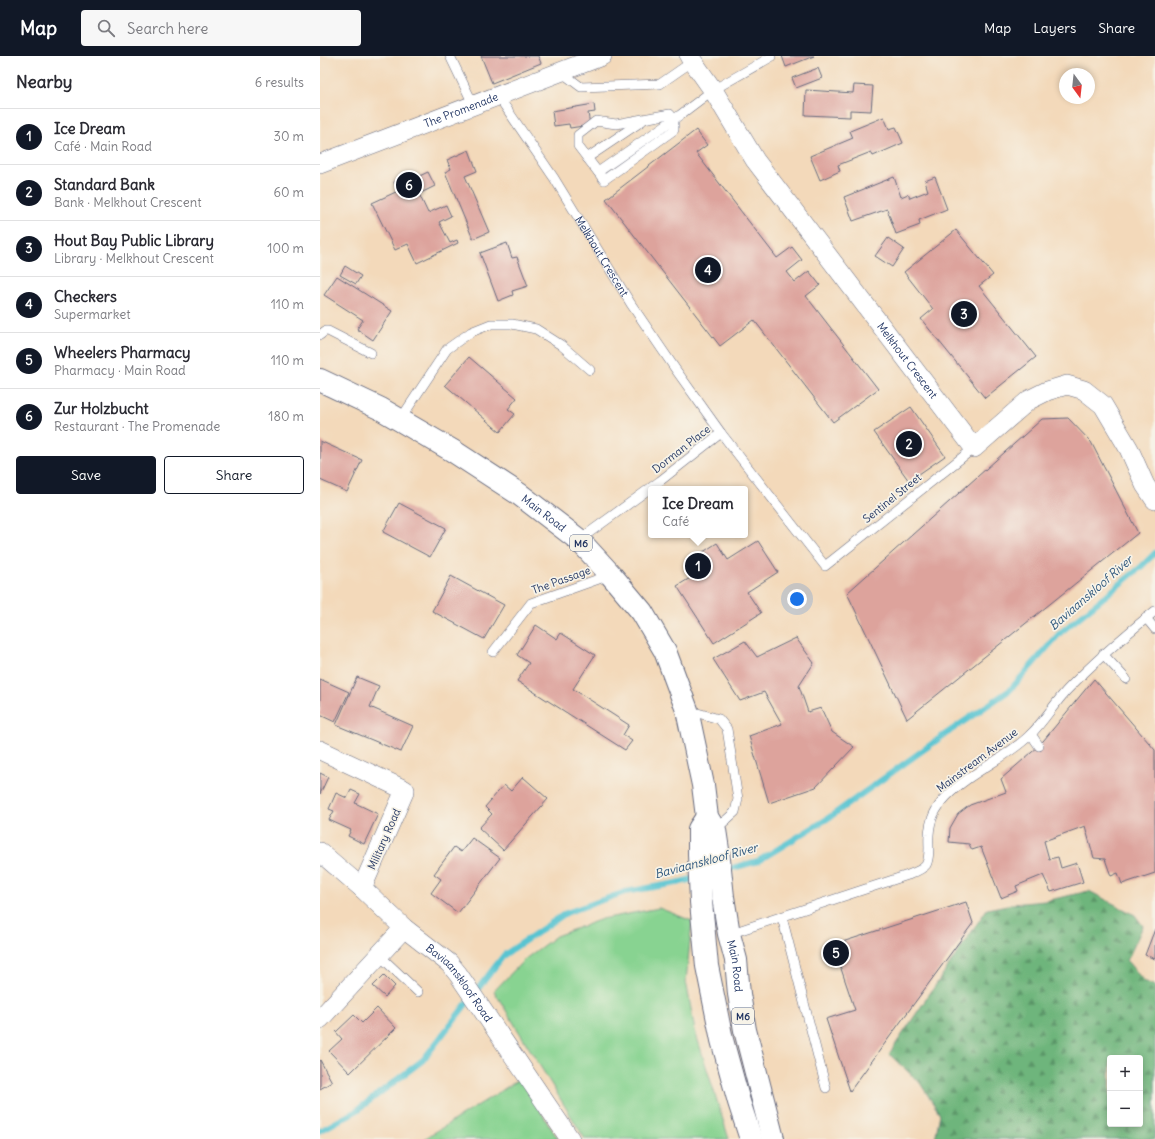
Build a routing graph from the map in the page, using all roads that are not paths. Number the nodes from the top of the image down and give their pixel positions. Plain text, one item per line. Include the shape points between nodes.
1 (450, 56) edge
2 (602, 56) edge
3 (771, 57) edge
4 (691, 58) edge
5 (560, 72) junction
6 (714, 90) junction
7 (498, 96) junction
8 (474, 106) junction
9 (645, 119) junction
10 (674, 119) junction
11 (325, 157) edge
12 (587, 158) junction
13 (320, 334) edge
14 (371, 353) dead end
15 (590, 370) dead end
16 (320, 380) edge
17 (400, 420) junction
18 (721, 433) junction
19 (974, 448) junction
20 (653, 486) edge
21 (648, 490) edge
22 (1155, 500) edge
23 (579, 540) junction
24 (825, 566) joint
25 (611, 575) junction
26 (1155, 611) edge
27 (1146, 618) junction
28 (1155, 629) edge
29 (493, 652) dead end
30 (1103, 654) junction
31 (1126, 679) dead end
32 (688, 710) junction
33 (1031, 734) junction
34 (1039, 746) dead end
35 (320, 750) edge
36 (710, 838) junction
37 (320, 852) edge
38 (362, 888) junction
39 (782, 917) junction
40 (404, 928) junction
41 (730, 934) junction
42 (379, 955) junction
43 (418, 992) dead end
44 (718, 1017) junction
45 (320, 1019) edge
46 (826, 1088) dead end
47 (570, 1139) edge
48 (750, 1139) edge
49 (773, 1139) edge

1 - 8 lane
2 - 5 street, The Promenade
3 - 6 lane
4 - 5 lane via 660,84 581,87
4 - 6 street, Melkhout Crescent
5 - 7 street, The Promenade
6 - 10 lane
6 - 19 street, Melkhout Crescent via 755,160
7 - 8 street, The Promenade
7 - 18 lane, Melkhout Crescent via 554,178 631,304
8 - 11 street, The Promenade
9 - 10 lane via 670,114
9 - 12 lane
9 - 12 lane via 616,124 596,121 578,135 578,146
10 - 12 lane via 598,172
13 - 14 lane via 328,331
15 - 17 lane via 561,345 536,329 512,324 491,324 471,332 446,349
16 - 17 main road, Main Road / M6
17 - 23 main road, Main Road / M6 via 519,494
18 - 20 lane, Dorman Place
18 - 24 lane, Melkhout Crescent
19 - 22 street via 1029,400 1067,385 1084,390 1103,405 1129,449 1144,485
19 - 24 lane, Sentinel Street
21 - 23 lane, Dorman Place
23 - 25 main road, Main Road / M6
25 - 29 lane, The Passage via 531,603
25 - 32 main road, Main Road / M6 via 642,612 665,651
26 - 27 lane, Mainstream Avenue
27 - 28 lane
27 - 30 lane, Mainstream Avenue
30 - 31 lane
30 - 33 lane, Mainstream Avenue via 1066,691
32 - 36 main road, Main Road / M6 via 703,785
32 - 36 lane via 719,719 727,729 738,799 735,812
33 - 34 lane
33 - 39 lane, Mainstream Avenue via 957,787 933,812 929,856 920,870
35 - 38 street, Military Road via 405,790
36 - 41 main road, Main Road / M6
36 - 44 main road, Main Road / M6 via 701,902 708,966
37 - 38 street, Baviaanskloof Road
38 - 40 street, Baviaanskloof Road
39 - 41 lane, Mainstream Avenue
39 - 46 lane
40 - 42 street
40 - 47 street, Baviaanskloof Road via 458,974
41 - 44 main road via 716,950 724,1004
41 - 49 main road, Main Road / M6 via 745,1030
42 - 43 lane
42 - 45 street
44 - 48 main road, Main Road / M6

